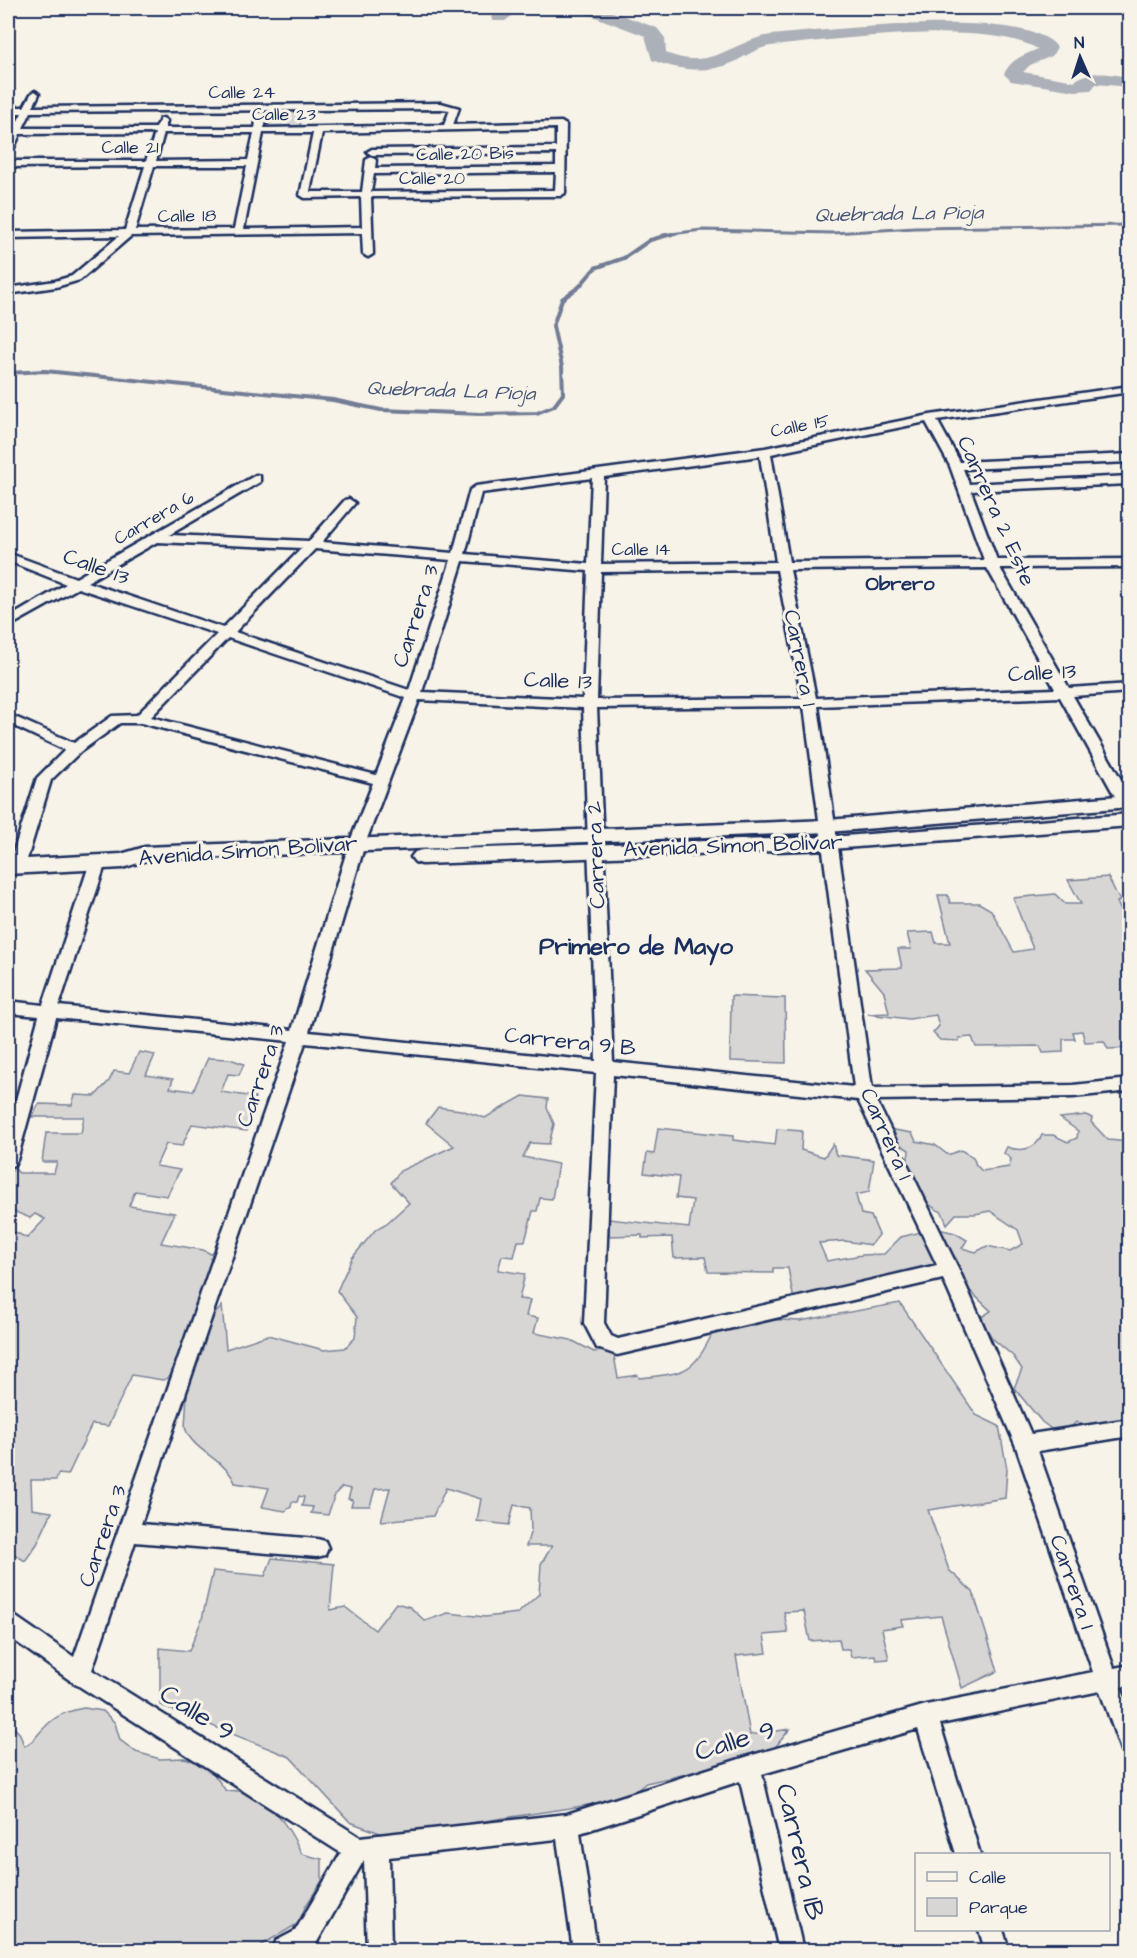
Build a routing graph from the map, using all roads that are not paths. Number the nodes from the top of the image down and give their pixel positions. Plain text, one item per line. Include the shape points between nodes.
1 (35, 94) dead end
2 (168, 108) junction
3 (263, 108) junction
4 (8, 110) edge
5 (29, 110) junction
6 (447, 128) junction
7 (160, 130) junction
8 (318, 130) junction
9 (375, 130) junction
10 (12, 131) edge
11 (259, 131) junction
12 (8, 150) edge
13 (560, 150) junction
14 (465, 151) junction
15 (372, 152) junction
16 (150, 163) junction
17 (253, 163) junction
18 (8, 164) edge
19 (560, 169) junction
20 (465, 170) junction
21 (369, 171) junction
22 (465, 194) junction
23 (366, 195) junction
24 (367, 230) junction
25 (238, 232) junction
26 (129, 233) junction
27 (8, 235) edge
28 (368, 254) dead end
29 (8, 291) edge
30 (1130, 389) edge
31 (930, 418) junction
32 (765, 452) junction
33 (1130, 458) edge
34 (956, 466) junction
35 (598, 473) junction
36 (256, 479) dead end
37 (1130, 480) edge
38 (964, 488) junction
39 (476, 490) joint
40 (349, 503) dead end
41 (154, 538) junction
42 (312, 544) junction
43 (8, 557) edge
44 (458, 557) junction
45 (992, 565) junction
46 (1128, 566) edge
47 (783, 567) junction
48 (593, 568) junction
49 (76, 583) junction
50 (8, 623) edge
51 (225, 634) junction
52 (1130, 688) edge
53 (1063, 693) junction
54 (414, 696) junction
55 (810, 702) junction
56 (590, 704) junction
57 (8, 718) edge
58 (141, 719) junction
59 (75, 749) junction
60 (380, 780) junction
61 (1128, 808) edge
62 (830, 834) junction
63 (596, 843) junction
64 (355, 851) junction
65 (98, 862) junction
66 (12, 867) edge
67 (8, 1007) edge
68 (48, 1011) junction
69 (299, 1036) junction
70 (604, 1068) junction
71 (1130, 1085) edge
72 (864, 1094) junction
73 (8, 1160) edge
74 (949, 1270) junction
75 (1130, 1426) edge
76 (1025, 1444) junction
77 (129, 1532) junction
78 (316, 1548) dead end
79 (8, 1624) edge
80 (79, 1674) junction
81 (1130, 1675) edge
82 (1105, 1680) junction
83 (926, 1716) junction
84 (1130, 1745) edge
85 (749, 1767) junction
86 (567, 1826) junction
87 (367, 1848) junction
88 (968, 1853) edge
89 (992, 1931) edge
90 (285, 1950) edge
91 (379, 1950) edge
92 (585, 1950) edge
93 (791, 1950) edge
94 (997, 1950) edge

1 - 5 street
2 - 3 street, Calle 24
2 - 5 street, Calle 24
2 - 7 street
3 - 6 street, Calle 24 via 455,108
3 - 11 street
4 - 5 street, Calle 24
5 - 10 street
6 - 9 street, Calle 23
6 - 13 street, Calle 23 via 561,125
7 - 10 street, Calle 23
7 - 11 street, Calle 23
7 - 16 street
8 - 9 street, Calle 23
8 - 11 street, Calle 23
8 - 23 street, Calle 20 via 305,195
9 - 15 street
10 - 12 street
11 - 17 street
13 - 14 street
13 - 19 street
14 - 15 street
14 - 20 street
15 - 21 street
16 - 17 street, Calle 21
16 - 18 street, Calle 21
16 - 26 street
17 - 25 street
19 - 20 street, Calle 20 Bis
19 - 22 street, Calle 20 via 560,193
20 - 21 street, Calle 20 Bis
20 - 22 street
21 - 23 street
22 - 23 street, Calle 20
23 - 24 street
24 - 25 street, Calle 18
24 - 28 street
25 - 26 street, Calle 18
26 - 27 street, Calle 18
26 - 29 street via 76,278
30 - 31 street, Calle 15
31 - 32 street, Calle 15
31 - 34 street, Carrera 2 Este
32 - 35 street, Calle 15
32 - 47 street, Carrera 1
33 - 34 street
34 - 38 street, Carrera 2 Este
35 - 39 street, Calle 15
35 - 48 street, Carrera 2
36 - 41 street, Carrera 6
37 - 38 street
38 - 45 street, Carrera 2 Este
39 - 44 street, Carrera 3
40 - 42 street
41 - 42 street, Calle 14
41 - 49 street, Carrera 6
42 - 44 street, Calle 14
42 - 51 street
43 - 49 street, Calle 13
44 - 48 street, Calle 14
44 - 54 street, Carrera 3
45 - 46 street, Calle 14
45 - 47 street, Calle 14
45 - 53 street, Carrera 2 Este
47 - 48 street, Calle 14
47 - 55 street, Carrera 1
48 - 56 street, Carrera 2
49 - 50 street, Carrera 6
49 - 51 street, Calle 13
51 - 54 street, Calle 13
51 - 58 street
52 - 53 street, Calle 13
53 - 55 street, Calle 13
53 - 61 street, Carrera 2 Este
54 - 56 street, Calle 13
54 - 60 street, Carrera 3
55 - 56 street, Calle 13
55 - 62 street, Carrera 1
56 - 63 street, Carrera 2
57 - 59 street
58 - 59 street via 117,719
58 - 60 street
59 - 66 street via 45,778
60 - 64 street, Carrera 3
61 - 62 main road, Avenida Simon Bolivar
62 - 63 main road, Avenida Simon Bolivar
62 - 72 street, Carrera 1
63 - 64 main road, Avenida Simon Bolivar
63 - 70 street, Carrera 2
64 - 65 main road, Avenida Simon Bolivar via 143,869 123,861
64 - 69 street, Carrera 3
65 - 66 main road, Avenida Simon Bolivar
65 - 68 street
67 - 68 street, Carrera 9 B
68 - 69 street, Carrera 9 B
68 - 73 street
69 - 70 street, Carrera 9 B
69 - 77 street, Carrera 3
70 - 72 street, Carrera 9 B
70 - 74 street, Carrera 2 via 594,1323 604,1342 617,1347
71 - 72 street, Carrera 9 B via 1073,1091
72 - 74 street, Carrera 1
74 - 76 street, Carrera 1
75 - 76 street
76 - 82 street, Carrera 1
77 - 78 street
77 - 80 street, Carrera 3
79 - 80 street, Calle 9
80 - 87 street, Calle 9
81 - 82 street, Calle 9
82 - 83 street, Calle 9
82 - 84 street, Carrera 1
83 - 85 street, Calle 9
83 - 88 street
85 - 86 street, Calle 9
85 - 93 street, Carrera 1B
86 - 87 street, Calle 9
86 - 92 street
87 - 90 street via 304,1940
87 - 91 street
89 - 94 street

